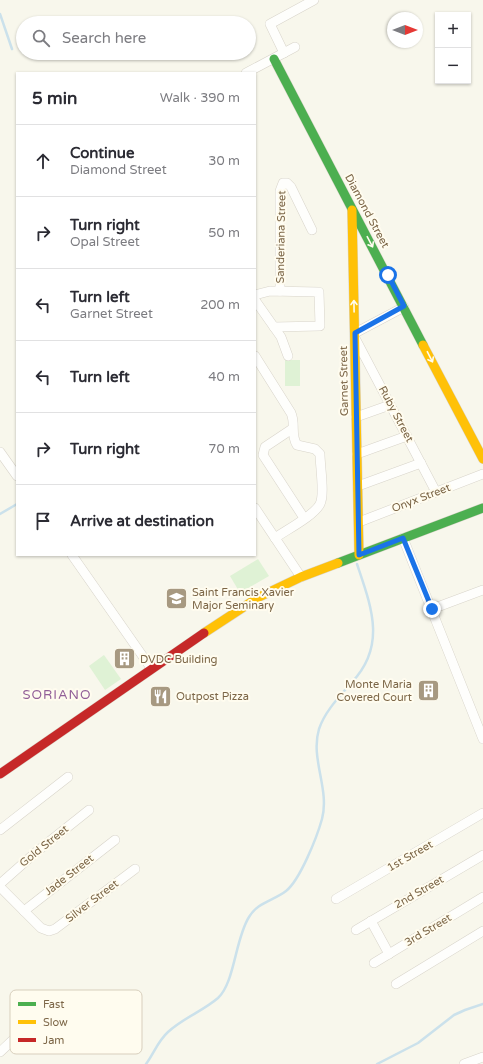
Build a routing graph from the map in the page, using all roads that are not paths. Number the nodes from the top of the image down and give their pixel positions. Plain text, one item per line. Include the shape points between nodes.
1 (314, 0) edge
2 (295, 47) dead end
3 (284, 53) junction
4 (274, 58) junction
5 (248, 72) edge
6 (352, 207) junction
7 (312, 230) dead end
8 (280, 291) junction
9 (256, 295) edge
10 (256, 301) edge
11 (404, 306) junction
12 (274, 327) junction
13 (355, 335) junction
14 (288, 356) dead end
15 (256, 358) edge
16 (390, 405) junction
17 (356, 418) junction
18 (292, 429) junction
19 (407, 436) junction
20 (0, 452) edge
21 (357, 454) junction
22 (483, 459) edge
23 (421, 463) junction
24 (483, 474) edge
25 (16, 475) edge
26 (358, 486) junction
27 (436, 492) junction
28 (483, 508) edge
29 (256, 510) edge
30 (304, 518) junction
31 (358, 522) junction
32 (275, 538) junction
33 (403, 538) junction
34 (359, 555) junction
35 (73, 556) edge
36 (301, 578) junction
37 (483, 590) edge
38 (432, 609) junction
39 (151, 668) junction
40 (483, 739) edge
41 (0, 774) edge
42 (68, 777) dead end
43 (89, 810) dead end
44 (483, 813) edge
45 (0, 830) edge
46 (115, 840) dead end
47 (483, 855) edge
48 (135, 869) dead end
49 (0, 885) edge
50 (483, 897) edge
51 (336, 899) dead end
52 (24, 911) junction
53 (370, 921) junction
54 (356, 930) dead end
55 (483, 931) edge
56 (389, 954) junction
57 (374, 963) dead end
58 (396, 984) dead end
59 (10, 1043) edge
60 (0, 1052) edge
61 (483, 1057) edge
62 (464, 1064) edge

1 - 3 street via 270,24
2 - 3 street
3 - 4 street
4 - 5 street
4 - 6 street, Diamond Street
6 -> 11 street, Diamond Street
13 -> 6 street, Garnet Street
7 - 8 street, Sanderiana Street via 287,182 283,183 280,191
8 - 9 street
8 - 12 street via 320,292 320,326
10 - 12 street
11 - 13 street
11 -> 22 street, Diamond Street
12 - 14 street
13 - 16 street, Ruby Street
13 - 17 street, Garnet Street
15 - 18 street via 291,413
16 - 17 street
16 - 19 street, Ruby Street
17 - 21 street, Garnet Street
18 - 30 street via 297,445 315,449 320,454 321,500 317,508
18 - 30 street via 265,447 263,455
19 - 21 street
19 - 23 street, Ruby Street
20 - 25 street
21 - 26 street, Garnet Street
23 - 26 street
23 - 27 street, Ruby Street
24 - 27 street, Onyx Street
26 - 31 street, Garnet Street
27 - 31 street, Onyx Street
28 - 33 street
29 - 32 street
30 - 32 street
31 - 34 street, Garnet Street
32 - 36 street
33 - 34 street
33 - 38 street
34 - 36 street
35 - 39 street
36 - 39 street via 240,608
37 - 38 street
38 - 40 street
39 - 41 street
42 - 45 street
43 - 49 street, Gold Street via 34,853
44 - 51 street, 1st Street
46 - 52 street, Jade Street
47 - 53 street, 2nd Street
48 - 52 street, Silver Street via 55,929 49,931 41,928
49 - 52 street
50 - 56 street, 3rd Street
53 - 54 street, 2nd Street
53 - 56 street
55 - 58 street
56 - 57 street, 3rd Street
59 - 60 street
61 - 62 street

